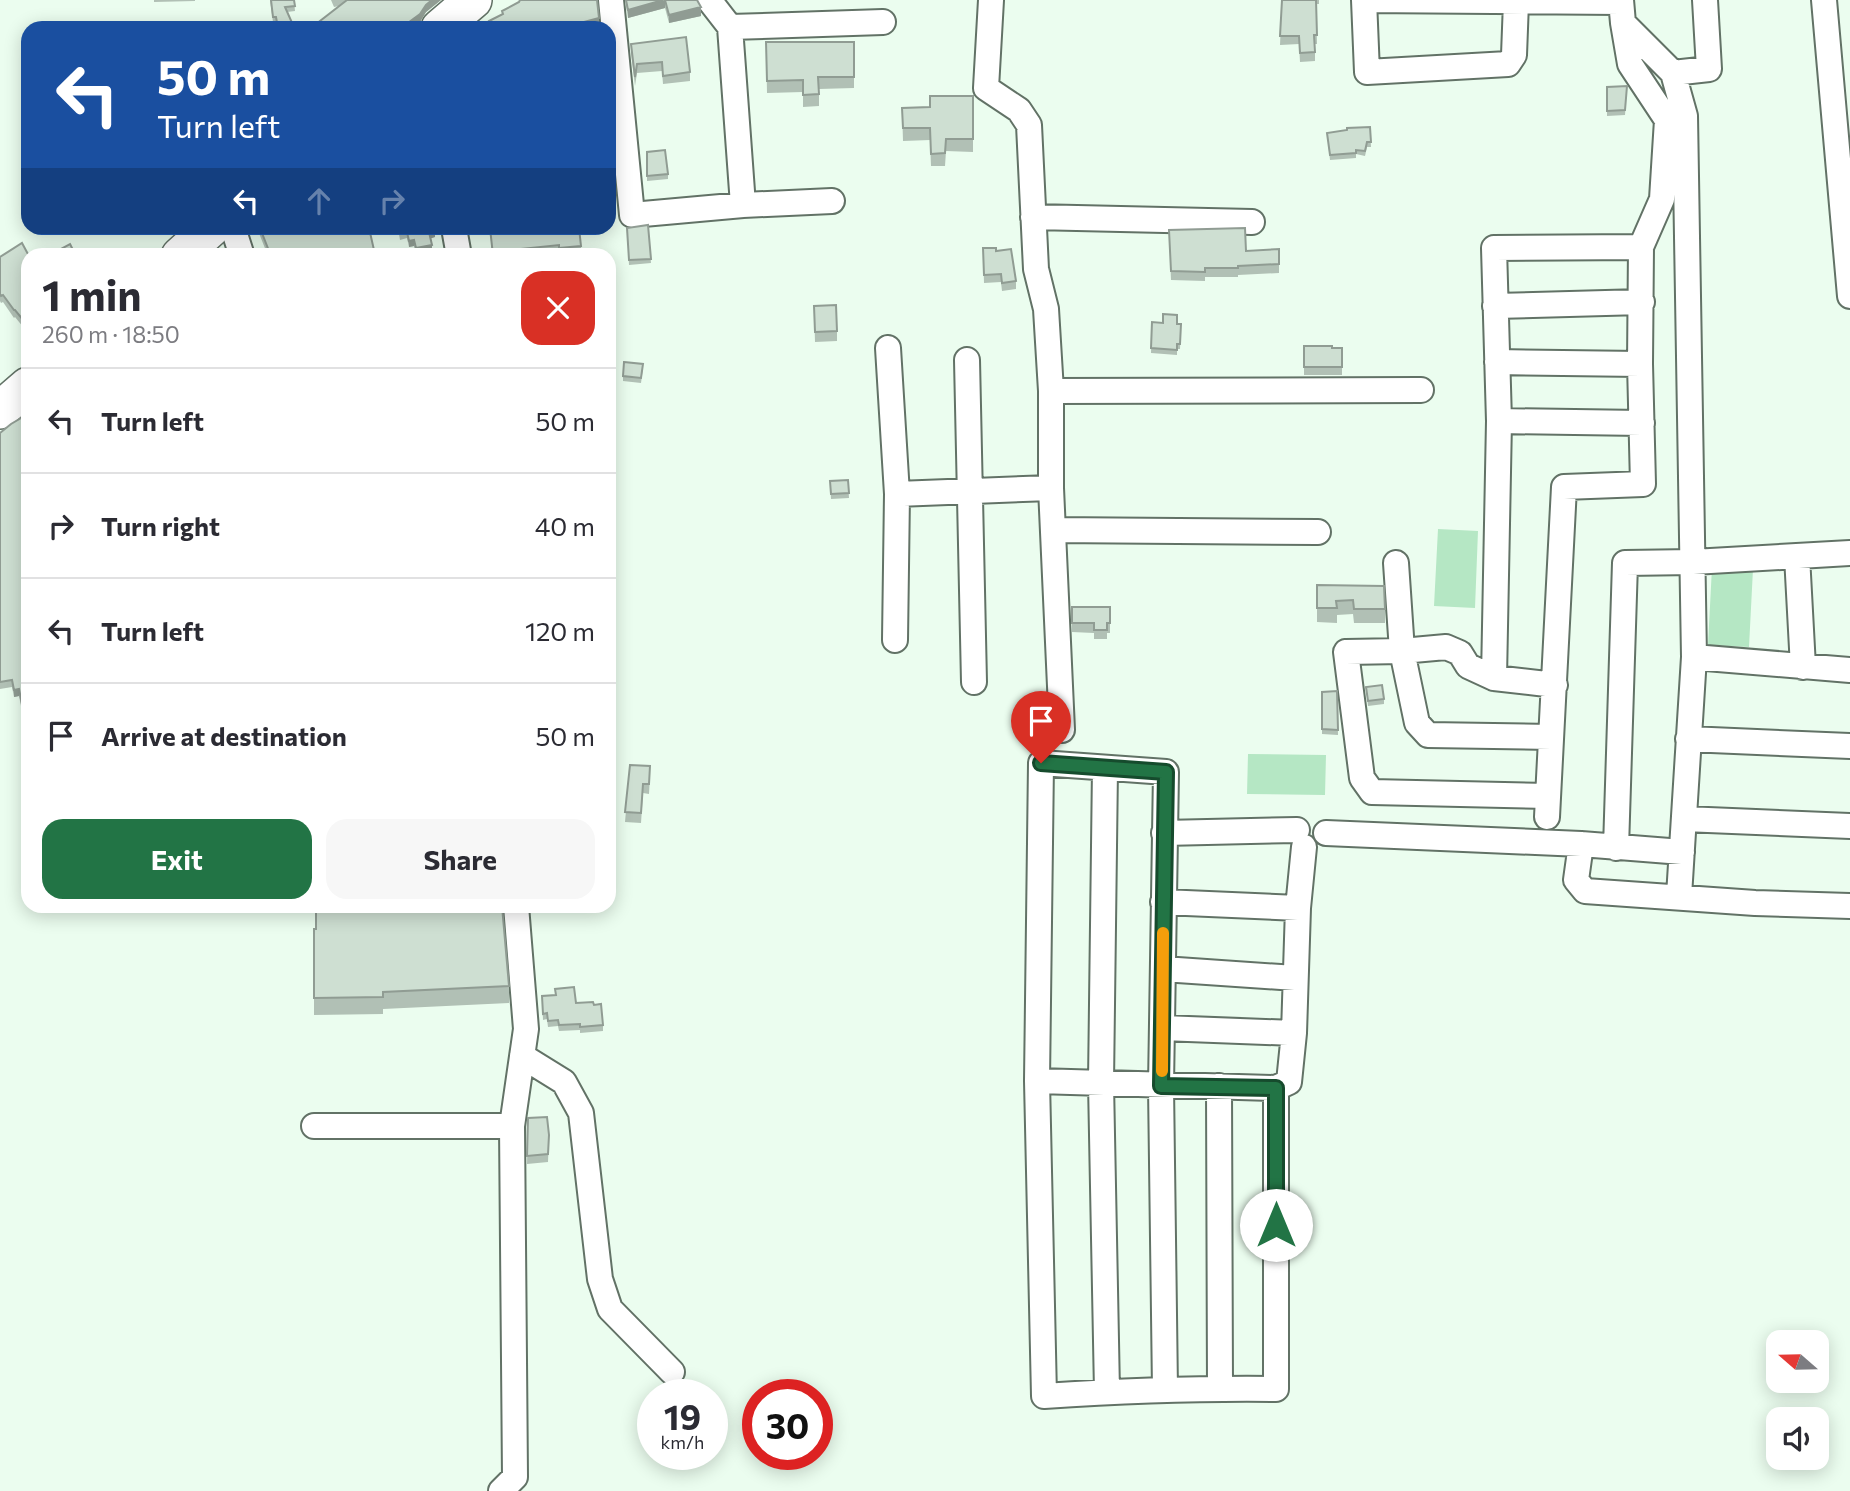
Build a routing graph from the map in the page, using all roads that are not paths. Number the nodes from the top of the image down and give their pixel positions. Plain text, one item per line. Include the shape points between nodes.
1 (473, 0) edge
2 (611, 0) edge
3 (709, 0) edge
4 (991, 0) edge
5 (1364, 0) edge
6 (1705, 0) edge
7 (1824, 0) edge
8 (1516, 2) edge
9 (1622, 8) edge
10 (448, 21) edge
11 (613, 21) edge
12 (883, 22) dead end
13 (730, 27) junction
14 (616, 51) edge
15 (1674, 73) junction
16 (832, 201) dead end
17 (743, 205) junction
18 (1033, 217) junction
19 (1252, 222) dead end
20 (203, 235) edge
21 (1641, 247) junction
22 (189, 248) edge
23 (1850, 296) edge
24 (1642, 302) junction
25 (1495, 306) junction
26 (888, 348) dead end
27 (967, 360) dead end
28 (1497, 362) junction
29 (1640, 364) junction
30 (1421, 390) dead end
31 (1051, 391) junction
32 (21, 392) edge
33 (0, 410) edge
34 (1499, 421) junction
35 (1642, 423) junction
36 (1051, 488) junction
37 (970, 491) junction
38 (897, 494) junction
39 (1053, 530) junction
40 (1318, 532) dead end
41 (1850, 552) edge
42 (1797, 556) junction
43 (1693, 562) junction
44 (1396, 563) dead end
45 (895, 640) dead end
46 (1402, 651) junction
47 (1694, 657) junction
48 (1803, 667) junction
49 (1850, 670) edge
50 (1494, 678) junction
51 (974, 682) dead end
52 (1555, 685) junction
53 (1062, 730) dead end
54 (1551, 737) junction
55 (1688, 739) junction
56 (1850, 746) edge
57 (1105, 768) junction
58 (1684, 818) junction
59 (1850, 826) edge
60 (1164, 833) junction
61 (1301, 838) junction
62 (1581, 844) junction
63 (1616, 848) junction
64 (1682, 852) junction
65 (1679, 896) junction
66 (1163, 902) junction
67 (1850, 906) edge
68 (1298, 908) junction
69 (517, 913) edge
70 (1163, 970) junction
71 (1295, 978) junction
72 (1162, 1027) junction
73 (1294, 1033) junction
74 (522, 1056) junction
75 (1037, 1081) junction
76 (1101, 1083) junction
77 (1161, 1086) junction
78 (1219, 1086) junction
79 (1276, 1088) junction
80 (314, 1126) dead end
81 (512, 1126) junction
82 (672, 1372) dead end
83 (1220, 1388) junction
84 (1165, 1390) junction
85 (1107, 1392) junction
86 (501, 1491) edge

1 - 10 highway
2 - 11 street
3 - 13 street
4 - 18 street via 985,89 1019,110 1029,125
5 - 8 street
5 - 8 street via 1367,72 1508,64 1514,55
6 - 15 street via 1709,69
7 - 23 street
8 - 9 street
9 - 15 street
9 - 21 street via 1630,64 1667,120 1662,199
12 - 13 street
13 - 17 street
14 - 17 street via 632,215
15 - 43 street via 1685,116
16 - 17 street
18 - 19 street
18 - 31 street
20 - 22 highway
21 - 24 street
21 - 25 street via 1494,247
24 - 25 street
24 - 29 street
25 - 28 street
26 - 38 street
27 - 37 street
28 - 29 street
28 - 34 street
29 - 35 street
30 - 31 street
31 - 36 street
32 - 33 highway
34 - 35 street
34 - 50 street
35 - 52 street via 1643,484 1564,487
36 - 37 street
36 - 39 street
37 - 38 street
37 - 51 street
38 - 45 street
39 - 40 street
39 - 53 street
41 - 42 street
42 - 43 street
42 - 48 street
43 - 47 street
43 - 63 street via 1625,563
44 - 46 street
46 - 50 street via 1447,647 1460,653 1468,666
46 - 54 street via 1417,723 1428,735
46 - 54 street via 1346,652 1362,778 1372,792 1547,807
47 - 48 street
47 - 55 street
48 - 49 street
50 - 52 street
52 - 54 street
55 - 56 street
55 - 58 street
57 - 60 street via 1166,772
57 - 75 street via 1041,763
57 - 76 street
58 - 59 street
58 - 64 street
60 - 61 street
60 - 66 street
61 - 62 street via 1303,822 1313,819 1326,833
61 - 68 street
62 - 63 street
62 - 65 street via 1577,880 1586,891
63 - 64 street
64 - 65 street
65 - 67 street
66 - 68 street
66 - 70 street
68 - 71 street
69 - 74 street via 526,1029
70 - 71 street
70 - 72 street
71 - 73 street
72 - 73 street
72 - 77 street
73 - 79 street via 1289,1082
74 - 81 street
74 - 82 street via 564,1082 581,1113 600,1279 610,1308
75 - 76 street
75 - 85 street via 1044,1396
76 - 77 street
76 - 85 street
77 - 78 street
77 - 84 street
78 - 79 street
78 - 83 street
79 - 83 street via 1276,1389
80 - 81 street
81 - 86 street via 515,1477
83 - 84 street
84 - 85 street

